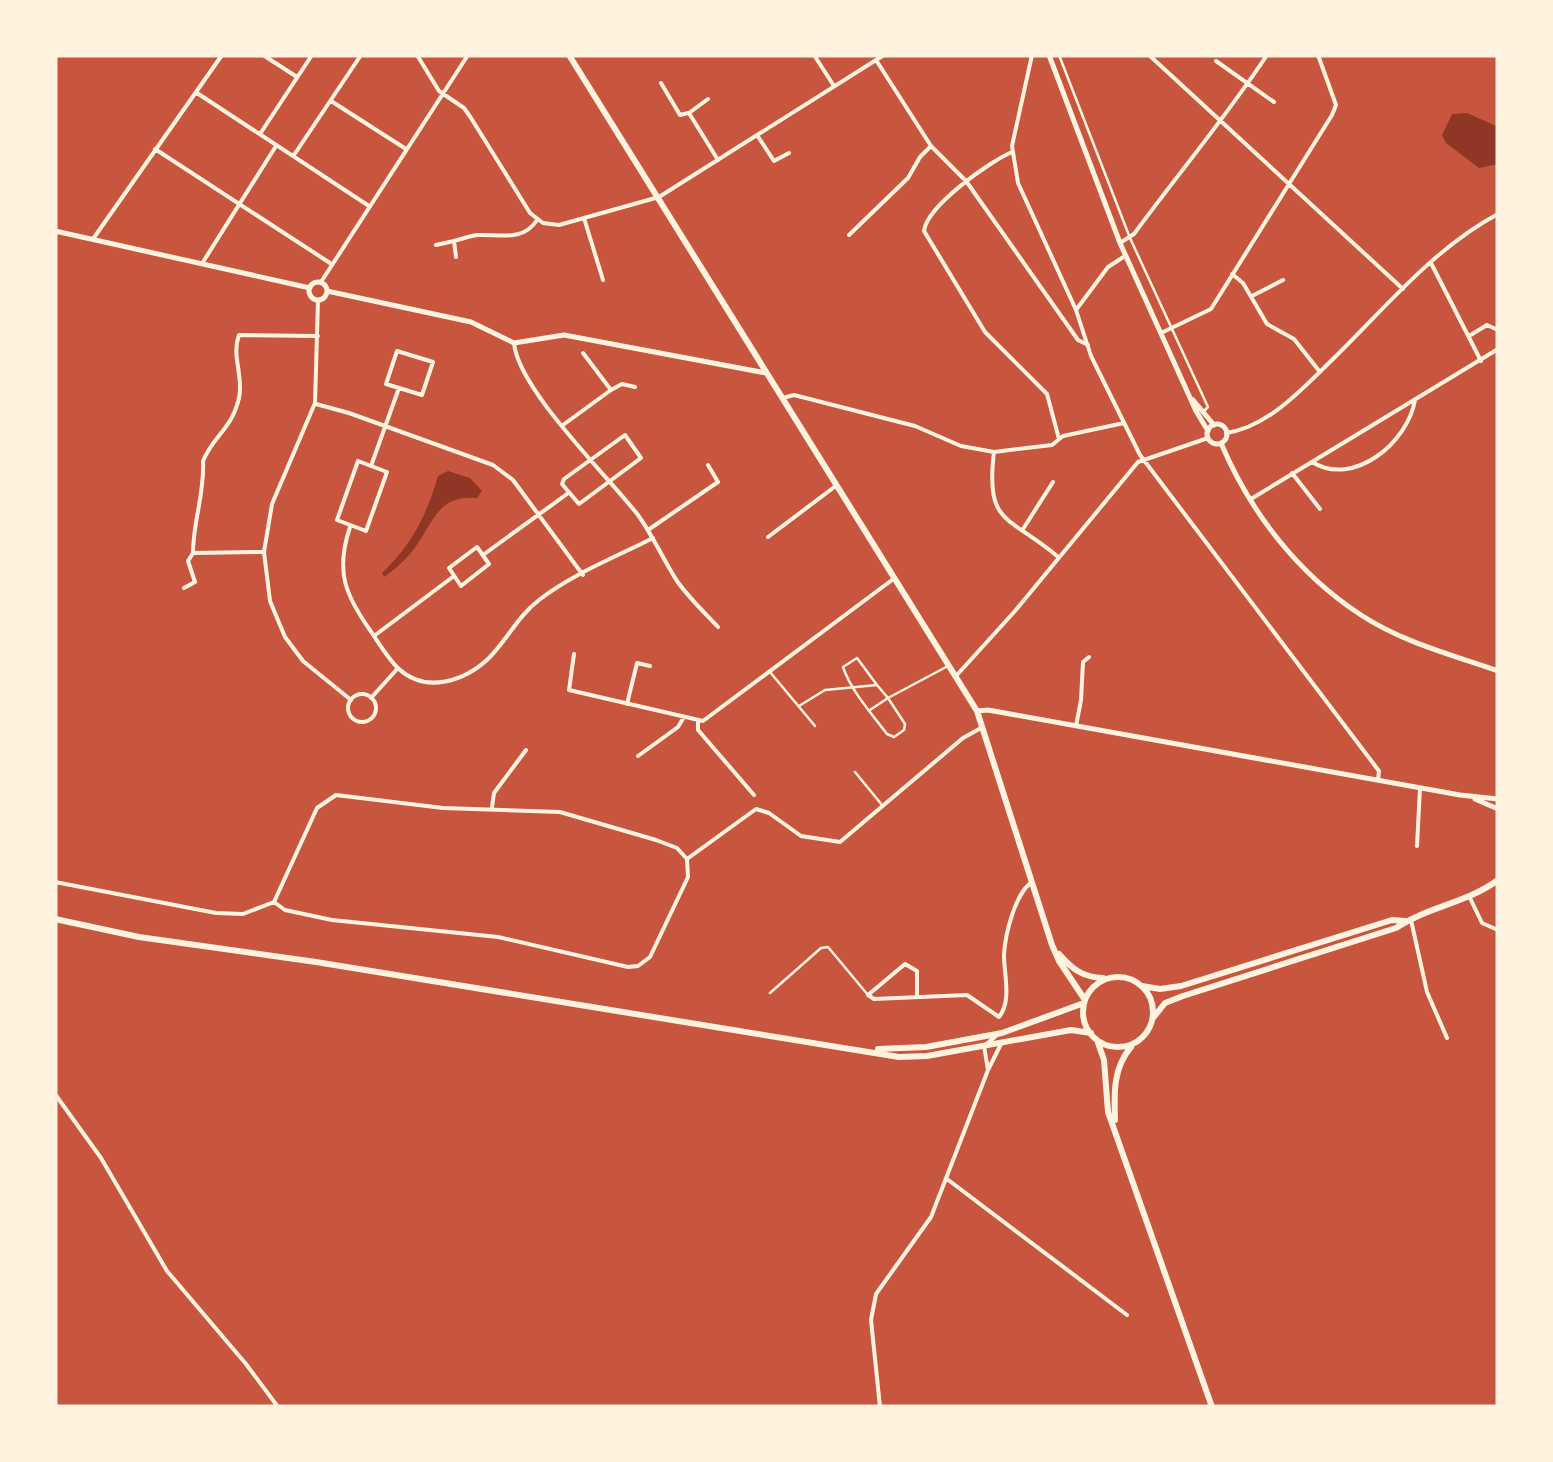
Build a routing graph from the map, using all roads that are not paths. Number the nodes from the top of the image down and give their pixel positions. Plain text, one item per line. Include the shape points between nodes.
1 (222, 55) edge
2 (263, 55) edge
3 (312, 55) edge
4 (360, 55) edge
5 (417, 55) edge
6 (468, 55) edge
7 (814, 55) edge
8 (884, 55) edge
9 (1032, 55) edge
10 (1049, 55) edge
11 (1059, 55) edge
12 (1149, 55) edge
13 (1267, 55) edge
14 (1318, 55) edge
15 (572, 56) edge
16 (876, 60) junction
17 (1216, 60) dead end
18 (297, 77) junction
19 (661, 83) dead end
20 (1248, 83) junction
21 (834, 86) junction
22 (196, 92) junction
23 (442, 94) junction
24 (708, 99) dead end
25 (331, 100) junction
26 (1274, 102) dead end
27 (689, 113) junction
28 (1219, 119) junction
29 (260, 134) junction
30 (757, 135) junction
31 (276, 146) junction
32 (930, 146) junction
33 (155, 148) junction
34 (406, 149) junction
35 (1012, 152) junction
36 (789, 153) dead end
37 (293, 156) junction
38 (718, 160) junction
39 (966, 182) junction
40 (1288, 182) junction
41 (659, 197) junction
42 (240, 203) junction
43 (369, 206) junction
44 (1498, 214) edge
45 (584, 218) junction
46 (537, 220) junction
47 (55, 231) edge
48 (848, 235) dead end
49 (1130, 238) junction
50 (93, 239) junction
51 (454, 242) junction
52 (1120, 243) junction
53 (436, 244) dead end
54 (1125, 256) junction
55 (456, 257) dead end
56 (203, 262) junction
57 (330, 263) junction
58 (1431, 263) junction
59 (1232, 274) junction
60 (603, 280) dead end
61 (1283, 280) dead end
62 (320, 282) junction
63 (310, 288) junction
64 (1404, 290) junction
65 (327, 291) junction
66 (1250, 297) junction
67 (318, 300) junction
68 (1076, 310) junction
69 (1170, 328) junction
70 (1498, 330) edge
71 (1161, 332) junction
72 (318, 336) junction
73 (1469, 336) junction
74 (514, 343) junction
75 (1088, 345) junction
76 (1498, 350) edge
77 (583, 353) dead end
78 (1481, 362) junction
79 (1320, 372) junction
80 (768, 373) junction
81 (635, 387) dead end
82 (398, 388) junction
83 (610, 390) junction
84 (783, 398) junction
85 (1192, 398) junction
86 (1415, 400) junction
87 (315, 404) junction
88 (1206, 409) junction
89 (1124, 423) junction
90 (1214, 424) junction
91 (386, 425) junction
92 (563, 425) junction
93 (1226, 433) junction
94 (1208, 435) junction
95 (1059, 439) junction
96 (1221, 443) junction
97 (994, 452) junction
98 (1143, 459) junction
99 (590, 461) junction
100 (1312, 462) junction
101 (371, 466) junction
102 (708, 466) dead end
103 (1292, 474) junction
104 (611, 481) junction
105 (1053, 482) dead end
106 (836, 485) junction
107 (567, 494) junction
108 (1250, 499) junction
109 (1320, 510) dead end
110 (538, 515) junction
111 (350, 527) junction
112 (648, 530) junction
113 (1022, 530) junction
114 (768, 537) dead end
115 (653, 538) junction
116 (264, 552) junction
117 (193, 553) junction
118 (483, 556) junction
119 (1059, 557) junction
120 (584, 575) junction
121 (454, 576) junction
122 (895, 577) junction
123 (184, 588) dead end
124 (718, 627) dead end
125 (374, 636) junction
126 (574, 654) dead end
127 (1089, 657) dead end
128 (949, 665) junction
129 (650, 666) dead end
130 (398, 668) junction
131 (1498, 670) edge
132 (769, 671) junction
133 (956, 676) junction
134 (877, 685) junction
135 (855, 689) junction
136 (371, 698) junction
137 (888, 698) junction
138 (351, 700) junction
139 (626, 704) junction
140 (799, 706) junction
141 (870, 710) junction
142 (977, 711) junction
143 (684, 718) junction
144 (698, 721) junction
145 (815, 726) dead end
146 (1076, 726) junction
147 (982, 728) junction
148 (526, 750) dead end
149 (638, 756) dead end
150 (855, 772) dead end
151 (1378, 780) junction
152 (1420, 788) junction
153 (754, 795) dead end
154 (1468, 796) junction
155 (1498, 799) edge
156 (883, 806) junction
157 (492, 807) junction
158 (1498, 810) edge
159 (1417, 846) dead end
160 (687, 859) junction
161 (1498, 878) edge
162 (55, 882) edge
163 (1032, 882) junction
164 (1470, 898) junction
165 (274, 902) junction
166 (55, 919) edge
167 (1409, 920) junction
168 (1498, 930) edge
169 (1052, 945) junction
170 (1106, 978) junction
171 (1142, 986) junction
172 (770, 992) dead end
173 (868, 996) junction
174 (918, 996) junction
175 (1085, 1002) junction
176 (1153, 1018) junction
177 (1002, 1034) junction
178 (1094, 1036) junction
179 (1448, 1038) dead end
180 (1133, 1043) junction
181 (1002, 1044) junction
182 (984, 1046) junction
183 (866, 1050) junction
184 (988, 1070) junction
185 (55, 1094) edge
186 (1115, 1126) junction
187 (947, 1179) junction
188 (1128, 1315) dead end
189 (278, 1407) edge
190 (880, 1407) edge
191 (1212, 1407) edge

1 - 22 street
2 - 18 street
3 - 18 street
4 - 25 street
5 - 23 street
6 - 23 street
7 - 21 street
8 - 16 street
9 - 35 street
10 - 52 street
11 - 49 lane
12 - 28 street
13 - 20 street
14 - 40 street via 1336,105
15 - 41 main road
16 - 21 street
16 - 32 street
17 - 20 street
18 - 29 street
19 - 27 street via 680,115
20 - 26 street
20 - 28 street
21 - 30 street
22 - 29 street
22 - 33 street
23 - 34 street
23 - 46 street via 464,108
24 - 27 street
25 - 34 street
25 - 37 street
27 - 38 street
28 - 40 street
28 - 49 street
29 - 31 street
30 - 36 street via 774,162
30 - 38 street
31 - 37 street
31 - 42 street
32 - 39 street
32 - 48 street via 908,178
33 - 42 street
33 - 50 street
34 - 43 street
35 - 39 street
35 - 68 street via 1022,196
37 - 43 street
38 - 41 street
39 - 75 street via 1078,340
39 - 95 street via 924,231 986,332 1046,394
40 - 59 street
40 - 64 street
41 - 45 street
41 - 80 main road
42 - 56 street
42 - 57 street
43 - 57 street
44 - 58 street
45 - 46 street via 558,225
45 - 60 street
46 - 51 street via 529,231
47 - 50 street
49 - 52 street
49 - 69 lane
50 - 56 street
51 - 53 street
51 - 55 street
52 - 54 street
54 - 68 street via 1108,267
54 - 71 street
56 - 63 street
57 - 62 street
58 - 64 street
58 - 73 street
59 - 66 street
59 - 69 street via 1211,309
61 - 66 street
62 - 63 street
62 - 65 street
63 - 67 street
64 - 79 street
65 - 67 street
65 - 74 street via 471,322
66 - 79 street via 1266,324 1294,339
67 - 72 street
68 - 75 street
69 - 71 street
69 - 88 lane
70 - 73 street via 1487,325
71 - 85 street
72 - 87 street
72 - 117 street via 239,335 240,396 231,423 204,461
73 - 78 street
74 - 80 street via 564,335
74 - 92 street via 521,370
75 - 89 street
76 - 78 street
77 - 83 street
78 - 86 street
79 - 93 street via 1273,413
80 - 84 main road
81 - 83 street
82 - 82 street via 422,395 433,362 397,351 386,384
82 - 91 street
83 - 92 street
84 - 97 street via 861,411
84 - 106 main road
85 - 88 street
85 - 94 street
86 - 100 street
86 - 100 street via 1406,426 1380,455 1338,468
87 - 91 street
87 - 116 street via 272,504
88 - 90 street
89 - 95 street
89 - 98 street
90 - 93 street
90 - 94 street
91 - 101 street
91 - 110 street via 493,465
92 - 99 street
93 - 96 street
94 - 96 street
94 - 98 street
95 - 97 street via 1052,446
96 - 108 street
97 - 113 street via 992,500
98 - 119 street
98 - 151 street via 1346,726
99 - 104 street
99 - 104 street via 625,435 641,458
99 - 107 street via 564,479
100 - 103 street
101 - 111 street via 358,462 336,520
101 - 111 street via 387,472 366,531
102 - 112 street via 718,482
103 - 108 street
103 - 109 street
104 - 107 street via 578,504
104 - 112 street
105 - 113 street
106 - 114 street
106 - 122 main road
107 - 110 street
108 - 131 street via 1293,558 1362,616
110 - 118 street
110 - 120 street
111 - 125 street via 344,582
112 - 115 street
113 - 119 street
115 - 120 street
115 - 124 street via 681,586
116 - 117 street
116 - 138 street via 270,601 285,637
117 - 123 street via 188,561 195,582
118 - 121 street via 477,547 449,568
118 - 121 street via 489,564 461,586
119 - 133 street
120 - 130 street via 537,602 489,658 458,678 430,684
121 - 125 street
122 - 128 main road
122 - 132 street
125 - 130 street
126 - 139 street via 569,690
127 - 146 street via 1082,662
128 - 133 main road
128 - 137 lane
129 - 139 street via 637,663
130 - 136 street
132 - 140 lane
132 - 144 street
133 - 142 main road
134 - 135 lane
134 - 135 lane via 854,658 843,670
134 - 137 lane
135 - 140 lane via 819,692
135 - 141 lane
136 - 138 street
136 - 138 street via 374,714 364,722 352,717
137 - 141 lane
137 - 141 lane via 906,727 898,735 890,737
139 - 143 street
140 - 145 lane
142 - 146 street
142 - 147 main road
143 - 144 street
143 - 149 street
144 - 153 street via 698,730
146 - 151 street
147 - 156 street
147 - 163 main road
148 - 157 street via 494,793
150 - 156 lane
151 - 152 street
152 - 154 street
152 - 159 street
154 - 155 street
154 - 158 street
156 - 160 street via 840,842 801,836 751,810
157 - 160 street via 594,819 669,844
157 - 165 street via 326,799
160 - 165 street via 688,877 650,957 638,966 498,937 332,920
161 - 164 main road
162 - 165 street via 216,914 243,914
163 - 169 main road
163 - 174 street via 1022,890 1004,950 1006,1007 999,1018 967,996
164 - 167 main road
164 - 168 street via 1476,917
166 - 183 main road via 139,938
167 - 171 main road via 1181,986
167 - 176 main road via 1182,996
167 - 179 street via 1427,992
169 - 170 main road via 1071,968
169 - 175 main road
170 - 171 main road via 1126,977
170 - 175 main road
171 - 176 main road
172 - 173 lane via 828,948
173 - 174 street
173 - 174 street via 905,964 916,971
175 - 177 main road
175 - 178 main road
176 - 180 main road
177 - 182 street
177 - 183 main road via 926,1048
178 - 180 main road via 1115,1046
178 - 181 main road via 1071,1030
178 - 186 main road
180 - 186 main road via 1116,1075
181 - 182 main road
181 - 184 street
182 - 183 main road via 899,1057
182 - 184 street
184 - 187 street
185 - 189 street via 167,1271
186 - 191 main road
187 - 188 street
187 - 190 street via 923,1230 872,1304

